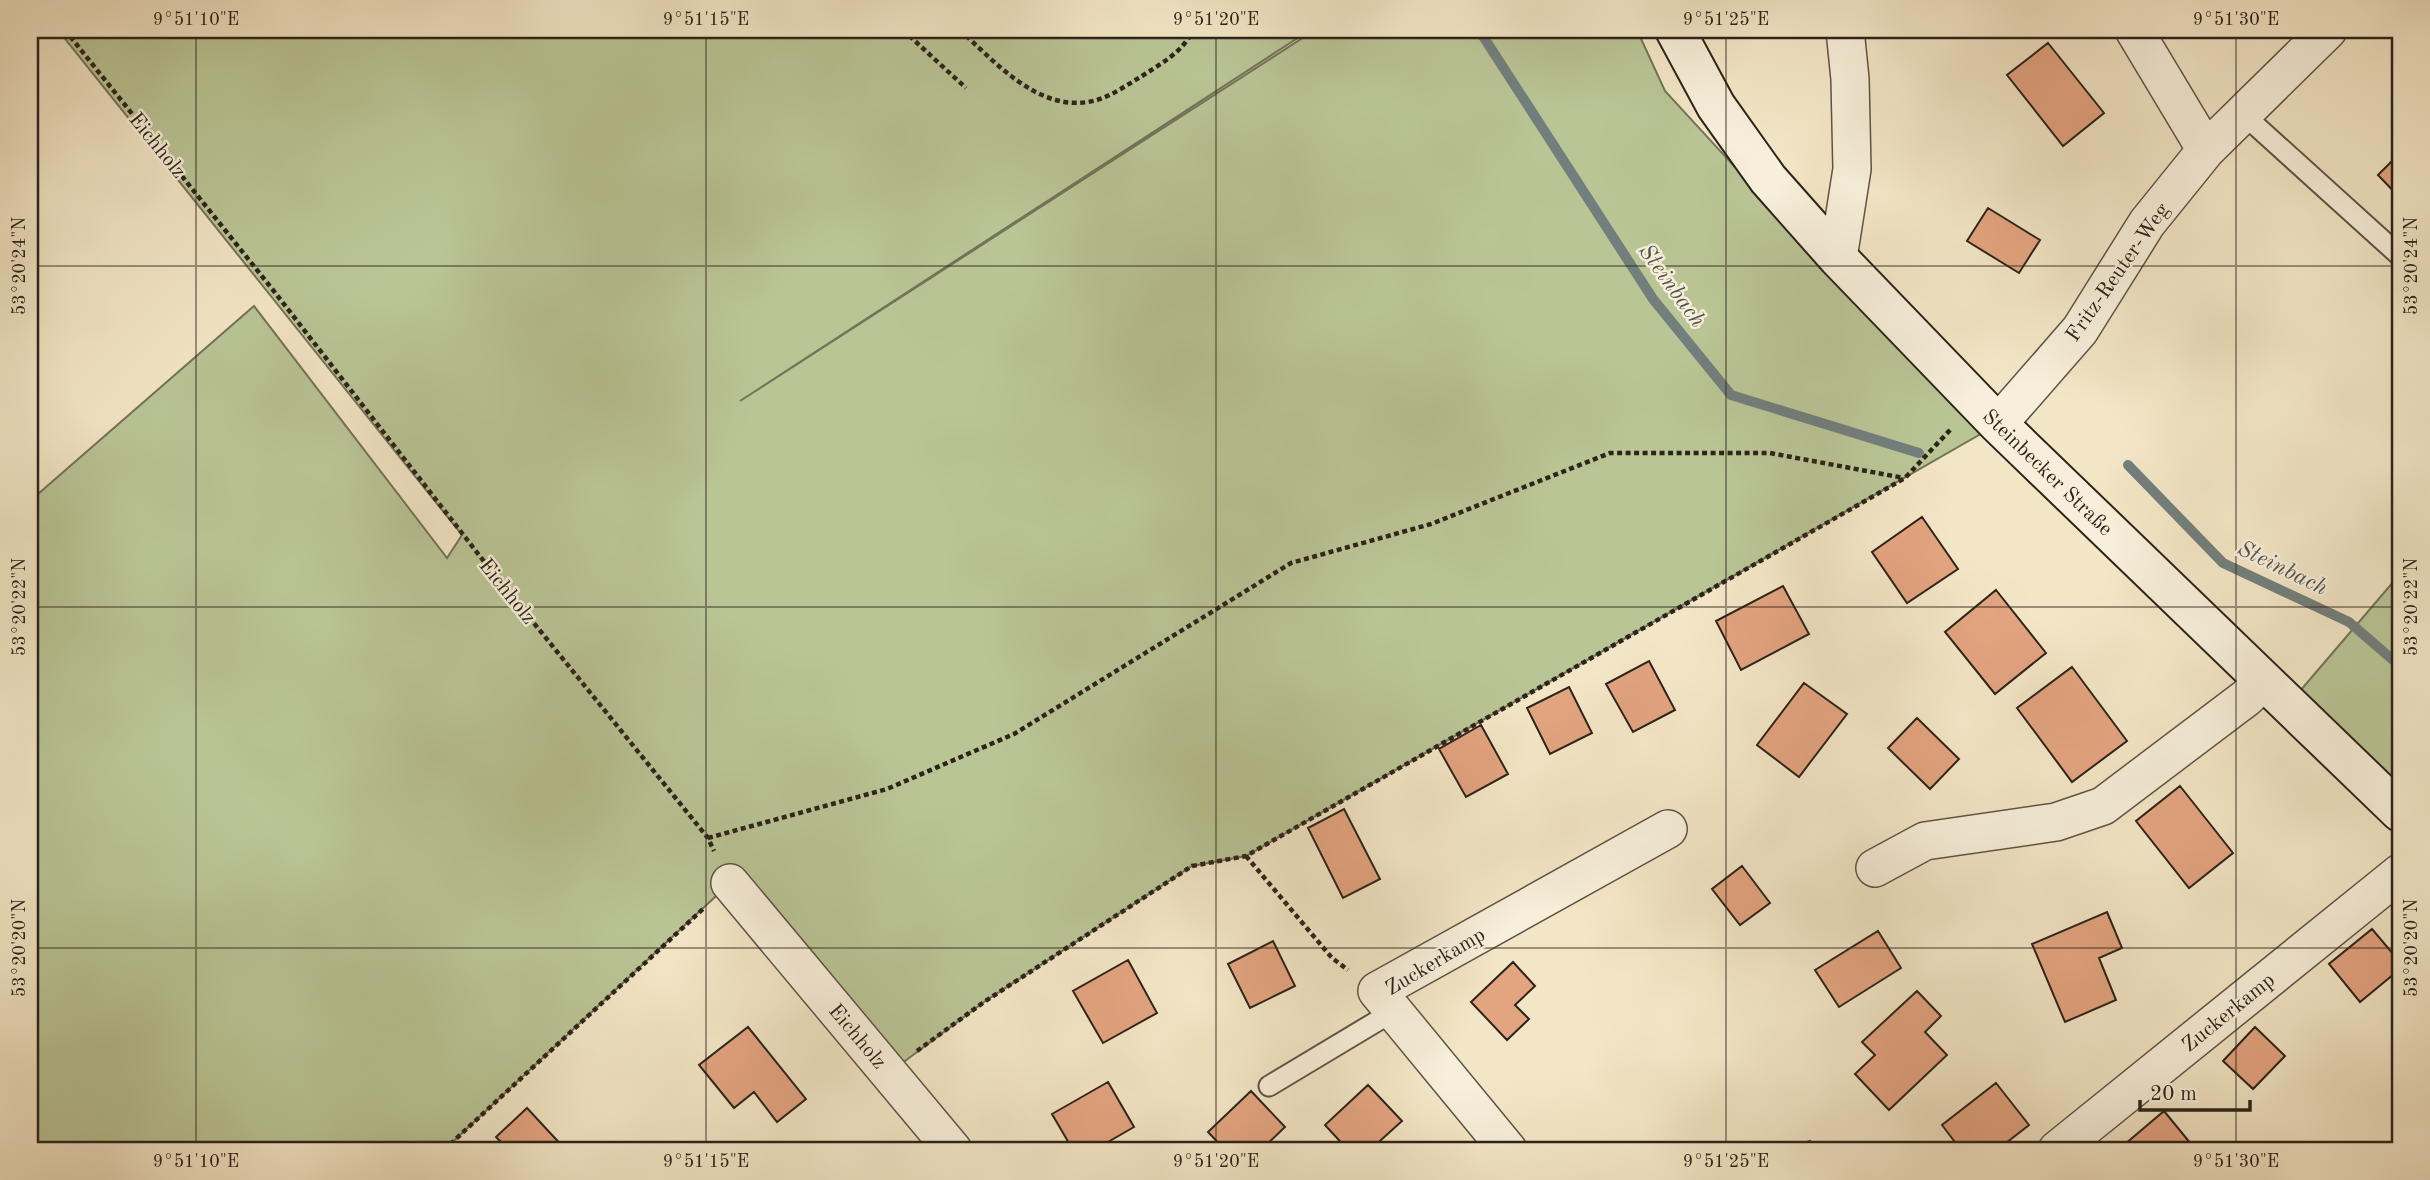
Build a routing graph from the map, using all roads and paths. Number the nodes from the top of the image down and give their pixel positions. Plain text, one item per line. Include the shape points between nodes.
1 (65, 30) edge
2 (903, 30) edge
3 (960, 30) edge
4 (1193, 30) edge
5 (1675, 30) edge
6 (1846, 30) edge
7 (2134, 30) edge
8 (2328, 30) edge
9 (966, 88) dead end
10 (2243, 114) junction
11 (2206, 150) junction
12 (2400, 256) edge
13 (1838, 258) junction
14 (1998, 424) junction
15 (1905, 478) junction
16 (2264, 681) junction
17 (2400, 812) edge
18 (1668, 829) dead end
19 (708, 838) junction
20 (1246, 856) junction
21 (1875, 868) dead end
22 (2400, 873) edge
23 (730, 883) junction
24 (1386, 1001) junction
25 (888, 1073) junction
26 (1269, 1086) dead end
27 (444, 1150) edge
28 (953, 1150) edge
29 (1508, 1150) edge
30 (2057, 1150) edge

1 - 19 path, Eichholz
2 - 9 path
3 - 4 path via 1015,80 1046,97 1088,102 1113,93 1175,55
5 - 13 street, Steinbecker Straße via 1716,106 1768,179
6 - 13 street via 1852,169
7 - 11 street
8 - 10 street, Fritz-Reuter-Weg
10 - 11 street, Fritz-Reuter-Weg
10 - 12 lane
11 - 14 street, Fritz-Reuter-Weg via 2147,223 2080,330
13 - 14 street, Steinbecker Straße
14 - 15 path via 1958,421
14 - 16 street, Steinbecker Straße
15 - 19 path via 1770,453 1611,453 1431,524 1291,563 1014,734 887,789
15 - 20 path
16 - 17 street, Steinbecker Straße
16 - 21 street via 2103,806 2056,822 1925,841
18 - 24 street, Zuckerkamp
19 - 23 path, Eichholz
20 - 24 path via 1332,958
20 - 25 path via 1192,866 984,1002
22 - 30 street, Zuckerkamp
23 - 25 street, Eichholz
23 - 27 path
24 - 26 lane
24 - 29 street, Zuckerkamp
25 - 28 street, Eichholz

